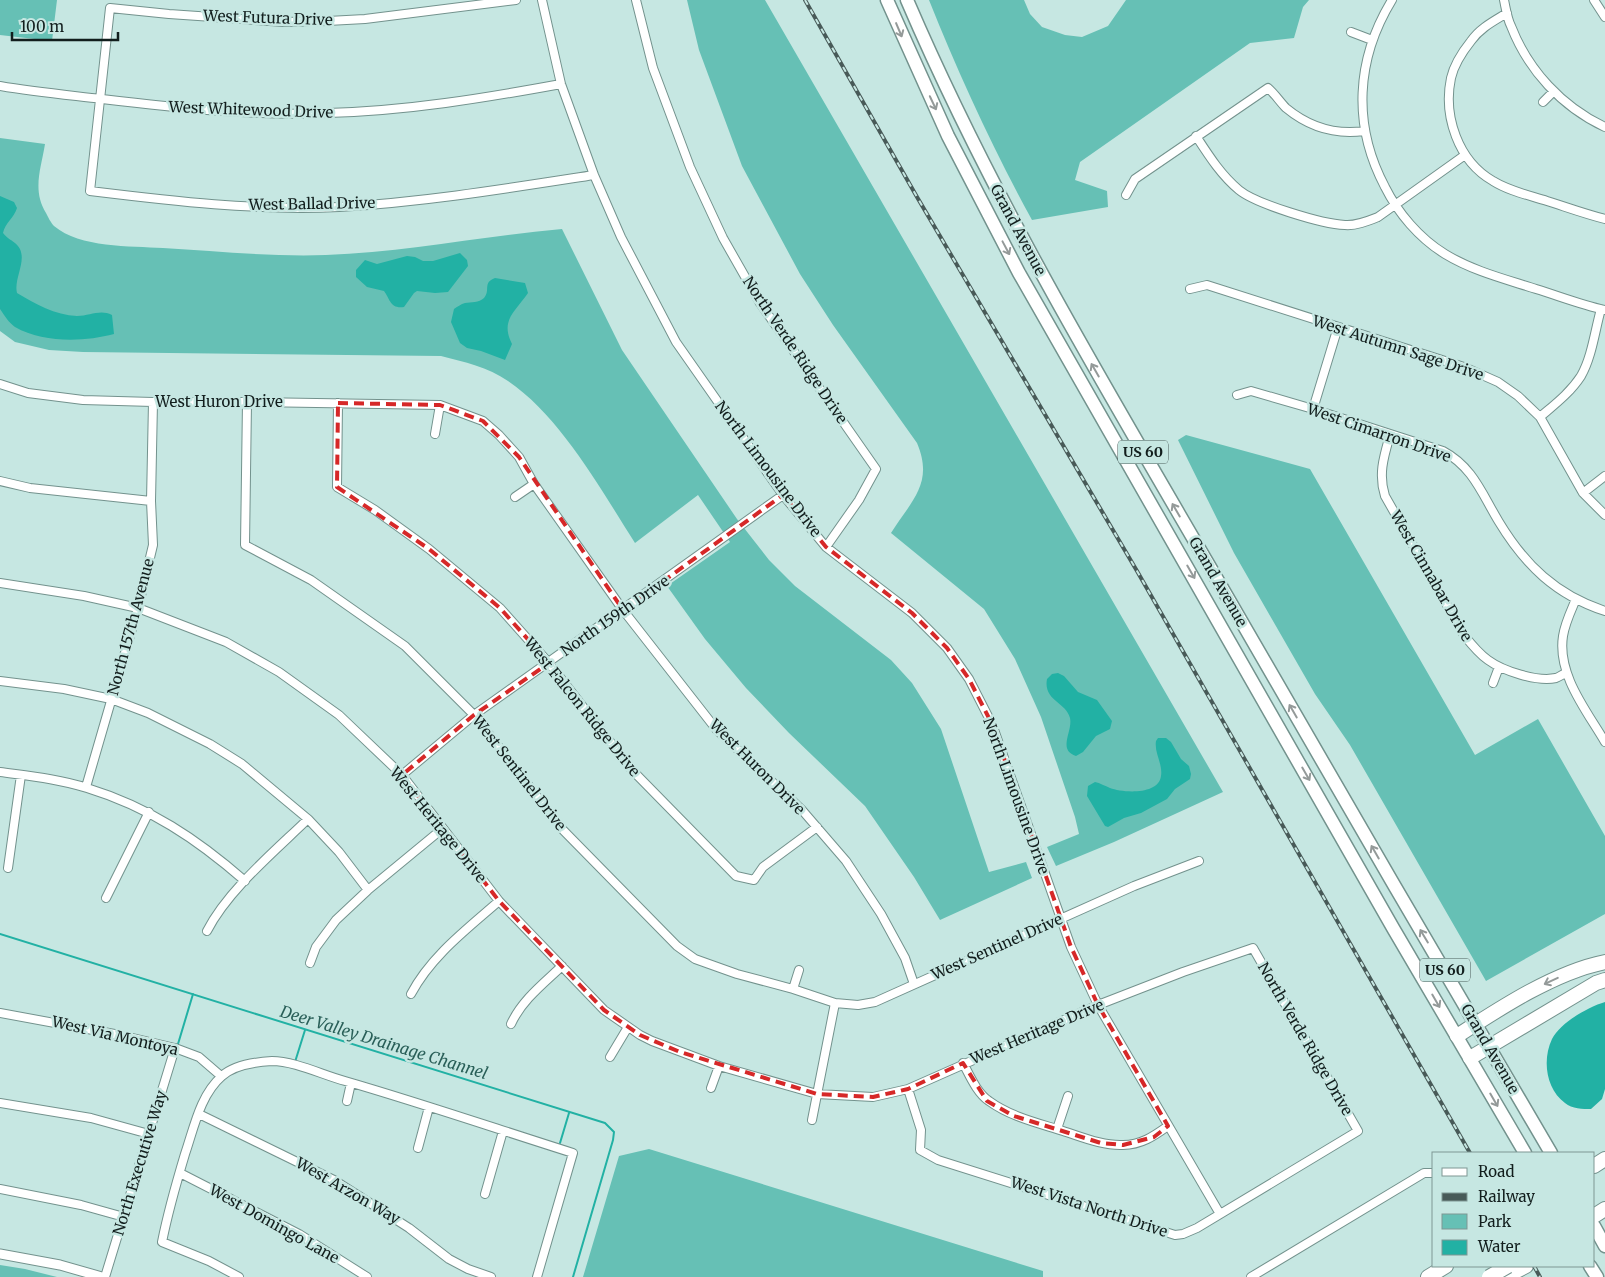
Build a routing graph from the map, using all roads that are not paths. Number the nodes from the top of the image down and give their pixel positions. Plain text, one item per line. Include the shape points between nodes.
1 (516, 0) edge
2 (542, 0) edge
3 (636, 0) edge
4 (887, 0) edge
5 (907, 0) edge
6 (1392, 0) edge
7 (1504, 0) edge
8 (1594, 0) edge
9 (1507, 13) junction
10 (1605, 17) edge
11 (1351, 32) dead end
12 (1372, 40) junction
13 (561, 84) junction
14 (0, 86) edge
15 (1553, 92) junction
16 (99, 99) junction
17 (1543, 102) dead end
18 (1605, 127) edge
19 (1364, 131) junction
20 (1196, 136) junction
21 (1466, 155) junction
22 (594, 175) junction
23 (1126, 195) dead end
24 (1396, 206) junction
25 (1605, 219) edge
26 (1190, 289) dead end
27 (1603, 309) edge
28 (1338, 327) junction
29 (0, 384) edge
30 (1236, 395) dead end
31 (153, 402) junction
32 (247, 402) junction
33 (338, 403) junction
34 (440, 405) junction
35 (1313, 409) junction
36 (1540, 418) junction
37 (435, 434) dead end
38 (1390, 435) junction
39 (1605, 476) edge
40 (0, 481) edge
41 (534, 484) junction
42 (1583, 493) junction
43 (783, 495) junction
44 (516, 497) dead end
45 (151, 501) junction
46 (1605, 514) edge
47 (826, 547) junction
48 (0, 583) edge
49 (1576, 599) junction
50 (138, 608) junction
51 (623, 610) junction
52 (1605, 611) edge
53 (549, 663) junction
54 (1499, 667) junction
55 (1566, 673) junction
56 (0, 681) edge
57 (1493, 682) dead end
58 (111, 699) junction
59 (474, 715) junction
60 (1605, 742) edge
61 (0, 772) edge
62 (21, 775) junction
63 (402, 775) junction
64 (86, 787) junction
65 (149, 812) junction
66 (308, 819) junction
67 (817, 827) junction
68 (442, 829) junction
69 (1198, 861) dead end
70 (8, 868) dead end
71 (244, 882) junction
72 (368, 890) junction
73 (106, 898) dead end
74 (499, 901) junction
75 (1061, 918) junction
76 (207, 931) dead end
77 (1253, 948) joint
78 (1605, 962) edge
79 (310, 963) dead end
80 (562, 966) junction
81 (799, 970) dead end
82 (1605, 980) edge
83 (914, 984) junction
84 (793, 989) junction
85 (410, 994) dead end
86 (835, 1003) junction
87 (1098, 1005) junction
88 (0, 1013) edge
89 (1476, 1023) junction
90 (511, 1024) dead end
91 (628, 1027) junction
92 (1457, 1036) junction
93 (1490, 1047) junction
94 (175, 1048) junction
95 (610, 1057) dead end
96 (1470, 1058) junction
97 (963, 1063) junction
98 (718, 1066) junction
99 (222, 1076) junction
100 (351, 1083) junction
101 (711, 1088) dead end
102 (908, 1088) junction
103 (817, 1094) junction
104 (1068, 1096) dead end
105 (347, 1100) dead end
106 (0, 1103) edge
107 (429, 1107) junction
108 (199, 1114) junction
109 (812, 1120) dead end
110 (1168, 1126) junction
111 (1057, 1129) junction
112 (503, 1131) junction
113 (1358, 1131) joint
114 (149, 1134) junction
115 (418, 1148) dead end
116 (1524, 1152) edge
117 (1550, 1152) edge
118 (180, 1173) junction
119 (1432, 1173) edge
120 (0, 1189) edge
121 (485, 1194) dead end
122 (1220, 1214) junction
123 (124, 1216) junction
124 (1595, 1228) edge
125 (1605, 1246) edge
126 (0, 1254) edge
127 (1444, 1267) edge
128 (1506, 1267) edge
129 (1524, 1267) edge
130 (103, 1277) edge
131 (239, 1277) edge
132 (367, 1277) edge
133 (491, 1277) edge
134 (537, 1277) edge
135 (1251, 1277) edge
136 (1428, 1277) edge
137 (1489, 1277) edge
138 (1505, 1277) edge

1 - 16 street, West Futura Drive via 319,22 275,22 110,8
2 - 13 street, North Limousine Drive
3 - 47 street, North Verde Ridge Drive via 653,68 690,167 723,238 760,303 876,469
4 -> 92 highway, Grand Avenue / US 60 via 948,136 1019,273
89 -> 5 highway, Grand Avenue / US 60 via 1079,342 990,178
6 - 12 street
7 - 9 street
8 - 10 street
9 - 15 street via 1528,62
9 - 21 street via 1472,39 1452,77 1449,102 1452,124
11 - 12 street
12 - 19 street via 1363,91
13 - 16 street, West Whitewood Drive via 432,104 331,113 217,111
13 - 22 street, North Limousine Drive
14 - 16 street, West Whitewood Drive
15 - 17 street
15 - 18 street
16 - 22 street, West Ballad Drive via 90,191 294,208 446,196
19 - 20 street via 1339,132 1313,125 1285,107 1268,88
19 - 24 street via 1378,174
20 - 23 street via 1135,179
20 - 24 street via 1229,182 1261,203 1346,225 1378,218
21 - 24 street
21 - 25 street via 1478,170 1504,187
22 - 43 street, North Limousine Drive via 621,237 676,342
24 - 27 street via 1423,238 1467,266
26 - 28 street, West Autumn Sage Drive via 1207,285
27 - 36 street via 1580,377
28 - 35 street
28 - 36 street, West Autumn Sage Drive via 1478,372 1518,396
29 - 31 street, West Huron Drive via 52,397
30 - 35 street, West Cimarron Drive via 1251,391
31 - 32 street, West Huron Drive
31 - 45 street, North 157th Avenue
32 - 33 street, West Huron Drive
32 - 59 street, West Sentinel Drive via 246,546 312,580 405,646
33 - 34 street, West Huron Drive
33 - 53 street, West Falcon Ridge Drive via 337,487 436,554 500,608
34 - 37 street
34 - 41 street, West Huron Drive via 483,421 519,457
35 - 38 street, West Cimarron Drive
36 - 42 street, West Autumn Sage Drive
38 - 49 street, West Cimarron Drive via 1443,451 1463,464 1523,558
38 - 54 street, West Cinnabar Drive via 1381,473 1385,496 1464,635 1475,649
39 - 42 street
40 - 45 street via 30,488
41 - 44 street
41 - 51 street, West Huron Drive
42 - 46 street, West Autumn Sage Drive
43 - 47 street, North Limousine Drive
43 - 51 street, North 159th Drive
45 - 50 street, North 157th Avenue via 153,545
47 - 75 street, North Limousine Drive via 912,613 947,648 970,679 992,724
48 - 50 street, West Heritage Drive
49 - 52 street, West Cimarron Drive
49 - 55 street via 1563,634
50 - 58 street, North 157th Avenue
50 - 63 street, West Heritage Drive via 226,642 279,672 339,715
51 - 53 street, North 159th Drive
51 - 67 street, West Huron Drive via 716,729
53 - 59 street, North 159th Drive
53 - 67 street, West Falcon Ridge Drive via 632,770 736,876 754,880 763,867
54 - 55 street, West Cinnabar Drive via 1532,677 1556,678
54 - 57 street
55 - 60 street
56 - 58 street
58 - 64 street, North 157th Avenue
58 - 66 street via 148,713 210,744 242,764
59 - 63 street, North 159th Drive
59 - 84 street, West Sentinel Drive via 563,830 678,946 696,959
61 - 62 street
62 - 64 street
62 - 70 street
63 - 68 street, West Heritage Drive
64 - 65 street
65 - 71 street via 192,838
65 - 73 street
66 - 71 street
66 - 72 street
67 - 83 street, West Huron Drive via 846,861 881,914 905,958
68 - 72 street
68 - 74 street, West Heritage Drive
69 - 75 street, West Sentinel Drive
71 - 76 street
72 - 79 street via 336,920 316,947
74 - 80 street, West Heritage Drive
74 - 85 street via 428,968
75 - 83 street, West Sentinel Drive
75 - 87 street, North Limousine Drive
77 - 87 street, West Heritage Drive
77 - 113 street, North Verde Ridge Drive
78 -> 89 highway via 1569,972
80 - 90 street via 530,996
80 - 91 street, West Heritage Drive via 604,1010
81 - 84 street
82 - 93 highway
83 - 86 street, West Sentinel Drive via 874,1002 858,1005
84 - 86 street, West Sentinel Drive
86 - 103 street
87 - 97 street, West Heritage Drive
87 - 110 street, North Limousine Drive
88 - 94 street, West Via Montoya
89 - 92 highway
89 - 93 highway, Grand Avenue / US 60
91 - 95 street
91 - 98 street, West Heritage Drive via 652,1041
92 - 96 highway, Grand Avenue / US 60
93 - 96 highway
93 - 117 highway, Grand Avenue / US 60
94 - 99 street, West Via Montoya via 199,1057
94 - 114 street, North Executive Way
96 -> 116 highway, Grand Avenue / US 60
97 - 102 street, West Heritage Drive
97 - 111 street via 987,1100 1014,1116
98 - 101 street
98 - 103 street, West Heritage Drive
99 - 100 street via 245,1065 272,1062
99 - 108 street via 207,1094
100 - 105 street
100 - 107 street
102 - 103 street, West Heritage Drive via 873,1097
102 - 122 street, West Vista North Drive via 921,1130 920,1150 938,1160 1174,1235 1197,1228
103 - 109 street
104 - 111 street
106 - 114 street via 91,1118
107 - 112 street
107 - 115 street
108 - 118 street
108 - 133 street, West Arzon Way via 334,1180 410,1228 449,1259
110 - 111 street via 1154,1137 1123,1145 1101,1143
110 - 122 street, North Limousine Drive
112 - 121 street
112 - 134 street via 573,1153
113 - 122 street, West Vista North Drive
114 - 123 street, North Executive Way
118 - 131 street via 162,1242 209,1260
118 - 132 street, West Domingo Lane via 299,1234
119 - 135 street via 1424,1173
120 - 123 street
123 - 130 street, North Executive Way
124 - 125 highway
126 - 130 street
127 - 136 highway
128 - 137 highway, bridge
129 - 138 highway

